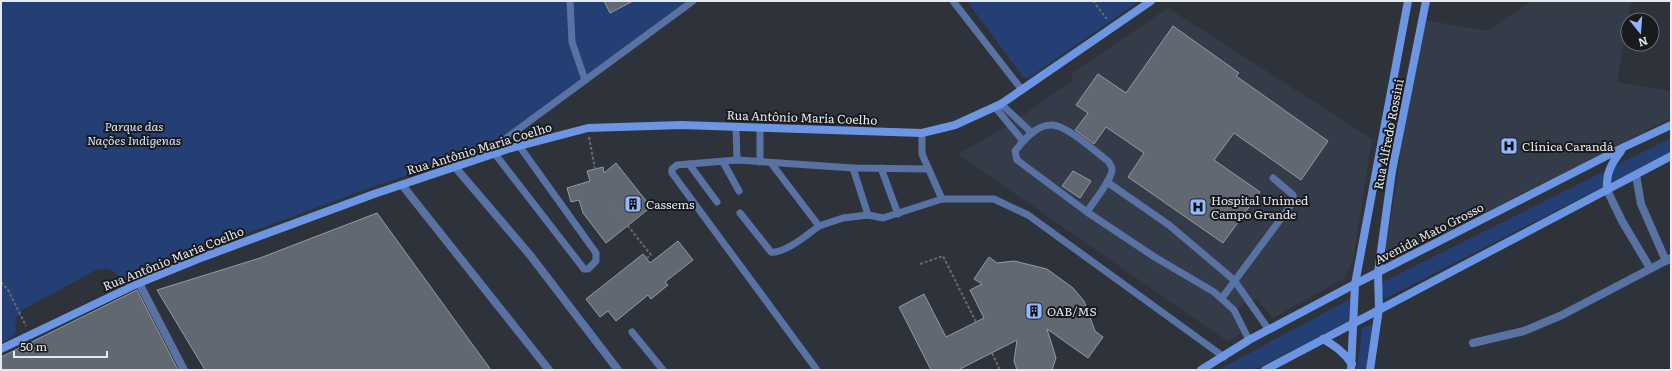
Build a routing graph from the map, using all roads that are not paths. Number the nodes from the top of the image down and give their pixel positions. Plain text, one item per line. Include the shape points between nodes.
1 (570, 1) edge
2 (693, 1) edge
3 (953, 1) edge
4 (1151, 1) edge
5 (1408, 1) edge
6 (1426, 1) edge
7 (585, 80) junction
8 (1022, 90) junction
9 (998, 106) junction
10 (1671, 125) edge
11 (736, 128) junction
12 (760, 128) junction
13 (1032, 132) junction
14 (922, 133) junction
15 (1023, 141) junction
16 (520, 147) junction
17 (1624, 147) junction
18 (495, 154) junction
19 (1671, 156) edge
20 (477, 160) junction
21 (737, 160) junction
22 (723, 162) junction
23 (760, 162) junction
24 (771, 163) junction
25 (689, 164) junction
26 (455, 167) junction
27 (852, 168) junction
28 (881, 168) junction
29 (927, 169) junction
30 (1636, 175) junction
31 (1273, 178) dead end
32 (1107, 182) junction
33 (402, 185) junction
34 (1607, 190) junction
35 (739, 192) dead end
36 (942, 199) junction
37 (716, 202) dead end
38 (1087, 212) junction
39 (740, 213) dead end
40 (898, 214) junction
41 (868, 215) junction
42 (819, 226) junction
43 (1668, 260) edge
44 (1650, 268) junction
45 (1378, 273) junction
46 (1234, 280) junction
47 (139, 283) junction
48 (1355, 284) junction
49 (1222, 298) junction
50 (1380, 309) junction
51 (1353, 323) junction
52 (1269, 330) junction
53 (632, 332) dead end
54 (1323, 339) junction
55 (1250, 340) junction
56 (1473, 343) dead end
57 (1, 348) edge
58 (1224, 357) junction
59 (1351, 367) edge
60 (184, 370) edge
61 (549, 370) edge
62 (618, 370) edge
63 (663, 370) edge
64 (818, 370) edge
65 (1201, 370) edge
66 (1265, 370) edge
67 (1370, 370) edge

1 - 7 lane via 572,42
2 - 7 lane
3 - 8 lane
4 - 8 street, Rua Antônio Maria Coelho
5 - 48 street
6 - 45 street, Rua Alfredo Rossini via 1392,171
7 - 20 lane
8 - 9 street, Rua Antônio Maria Coelho
9 - 13 lane
9 - 14 street, Rua Antônio Maria Coelho via 955,125
9 - 15 lane
10 - 17 street, Avenida Mato Grosso
11 - 12 street, Rua Antônio Maria Coelho
11 - 16 street, Rua Antônio Maria Coelho via 681,125 588,128
11 - 21 lane
12 - 14 street, Rua Antônio Maria Coelho
12 - 23 lane
13 - 15 lane
13 - 32 lane via 1050,125 1062,128 1108,161 1112,171
14 - 29 lane via 922,154
15 - 38 lane via 1015,151 1017,160
16 - 18 street, Rua Antônio Maria Coelho
16 - 18 lane via 596,254 596,261 588,269 584,269
17 - 34 street via 1607,173
17 - 45 street, Avenida Mato Grosso
18 - 20 street, Rua Antônio Maria Coelho
19 - 30 street
20 - 26 street, Rua Antônio Maria Coelho
21 - 22 lane
21 - 23 lane
22 - 25 lane
22 - 35 lane
23 - 24 lane
24 - 27 lane
24 - 42 lane
25 - 37 lane
25 - 64 lane via 673,167 672,173
26 - 33 street, Rua Antônio Maria Coelho
26 - 62 street via 530,256
27 - 28 lane
27 - 41 lane
28 - 29 lane
28 - 40 lane
29 - 36 lane
30 - 34 street
30 - 43 street via 1641,204
31 - 46 lane via 1293,195 1294,201
32 - 38 lane
32 - 46 lane via 1169,225
33 - 47 street, Rua Antônio Maria Coelho
33 - 61 street
34 - 44 street
34 - 50 street
36 - 40 lane
36 - 58 lane via 994,199 1028,215
38 - 49 lane
39 - 42 lane via 771,252 776,253 788,248
40 - 41 lane via 883,218
41 - 42 lane via 843,218
43 - 44 street
44 - 56 street via 1562,315 1524,332
45 - 48 street, Avenida Mato Grosso
45 - 50 street, Rua Alfredo Rossini
46 - 49 lane
46 - 52 lane
47 - 57 street, Rua Antônio Maria Coelho
47 - 60 street
48 - 51 street
48 - 52 street, Avenida Mato Grosso
49 - 55 lane via 1234,310
50 - 51 street
50 - 67 street, Rua Alfredo Rossini
51 - 54 street
51 - 59 street
52 - 55 street, Avenida Mato Grosso
53 - 63 lane
54 - 59 street via 1335,345
54 - 66 street
55 - 58 street, Avenida Mato Grosso
58 - 65 street, Avenida Mato Grosso

